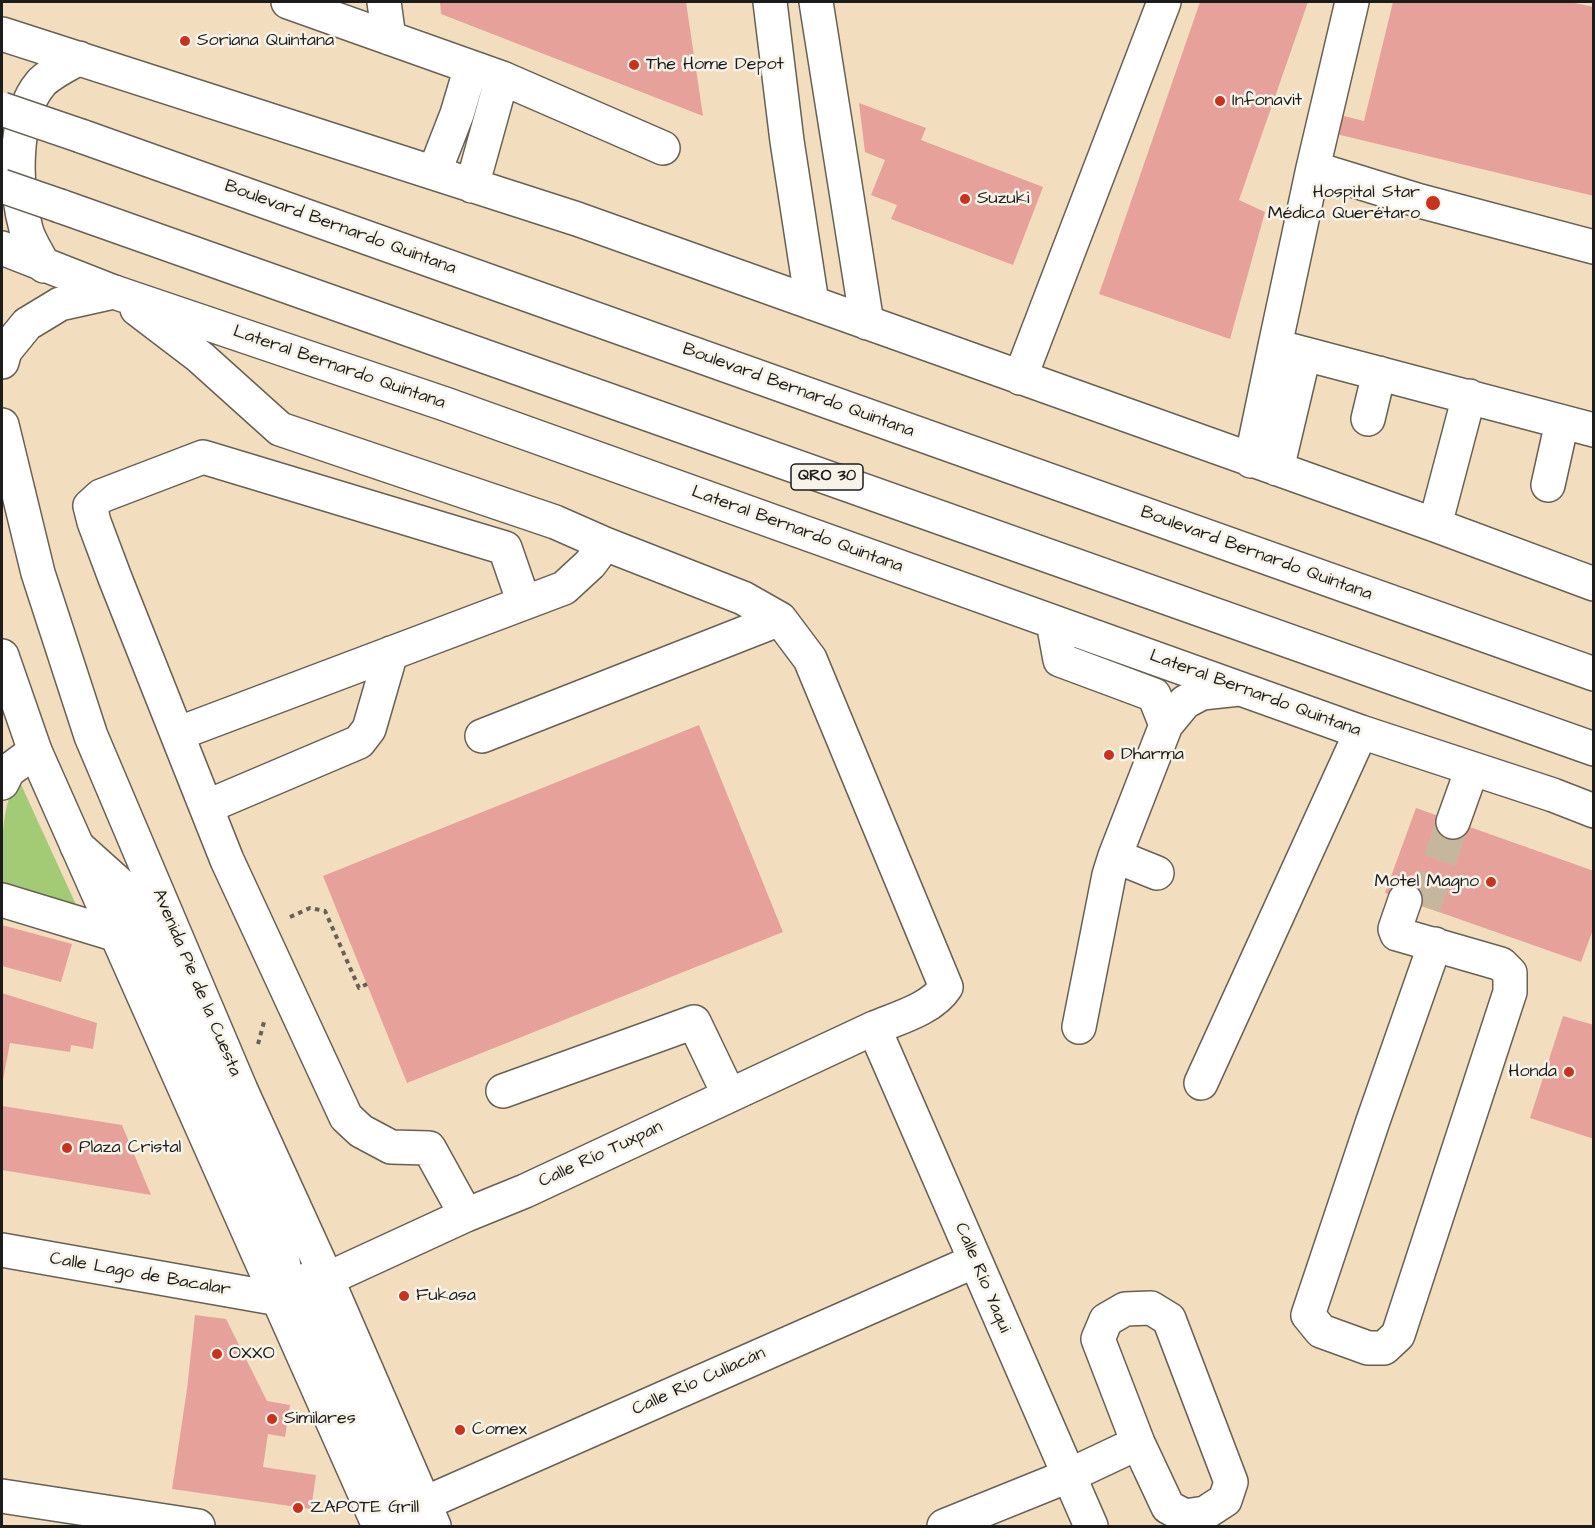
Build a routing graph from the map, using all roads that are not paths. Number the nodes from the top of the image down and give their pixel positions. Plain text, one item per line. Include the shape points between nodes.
1 (288, 2) edge
2 (384, 2) edge
3 (770, 2) edge
4 (816, 2) edge
5 (1164, 2) edge
6 (1352, 2) edge
7 (2, 34) edge
8 (389, 38) junction
9 (80, 58) junction
10 (471, 67) junction
11 (502, 78) junction
12 (833, 107) junction
13 (2, 109) edge
14 (784, 113) junction
15 (663, 148) dead end
16 (1313, 168) junction
17 (434, 173) junction
18 (2, 186) edge
19 (472, 186) junction
20 (1593, 247) edge
21 (2, 248) edge
22 (44, 266) junction
23 (114, 292) junction
24 (812, 303) junction
25 (867, 323) junction
26 (1289, 350) junction
27 (2, 362) edge
28 (1379, 374) junction
29 (1020, 378) junction
30 (1469, 396) junction
31 (1368, 419) dead end
32 (1562, 422) junction
33 (2, 425) edge
34 (1593, 430) edge
35 (1264, 465) junction
36 (1548, 485) dead end
37 (1435, 525) junction
38 (605, 544) junction
39 (1593, 584) edge
40 (524, 603) junction
41 (780, 619) junction
42 (1053, 622) junction
43 (1473, 631) junction
44 (391, 653) junction
45 (1593, 655) edge
46 (2, 656) edge
47 (1593, 674) edge
48 (1241, 689) junction
49 (1166, 725) junction
50 (1361, 732) junction
51 (177, 734) junction
52 (482, 736) dead end
53 (1593, 749) edge
54 (35, 751) junction
55 (1461, 765) junction
56 (2, 783) edge
57 (206, 807) junction
58 (1593, 811) edge
59 (1444, 818) tunnel mouth
60 (77, 846) junction
61 (1115, 856) junction
62 (1157, 873) dead end
63 (2, 900) edge
64 (1415, 903) tunnel mouth
65 (117, 935) junction
66 (1424, 941) junction
67 (1079, 1027) dead end
68 (874, 1028) junction
69 (1201, 1083) dead end
70 (503, 1091) dead end
71 (729, 1095) junction
72 (294, 1207) junction
73 (466, 1215) junction
74 (2, 1250) edge
75 (975, 1261) junction
76 (327, 1279) junction
77 (279, 1299) junction
78 (294, 1336) junction
79 (1138, 1443) junction
80 (1068, 1476) junction
81 (2, 1496) edge
82 (420, 1519) edge
83 (198, 1527) edge
84 (379, 1527) edge
85 (944, 1527) edge
86 (1091, 1527) edge

1 - 8 street
2 - 8 street
3 - 14 street
4 - 12 street
5 - 29 street
6 - 16 street
7 - 9 street
8 - 10 street
9 - 17 street
9 - 22 street via 42,82 27,106 16,159 26,231
10 - 11 street
10 - 17 street
11 - 15 street
11 - 19 street
12 - 14 street
12 - 25 street
13 - 43 street, Boulevard Bernardo Quintana, bridge
14 - 24 street
16 - 20 street
16 - 26 street
17 - 19 street
18 - 53 street, QRO 30, bridge
19 - 24 street
21 - 22 street, Lateral Bernardo Quintana
22 - 23 street, Lateral Bernardo Quintana
23 - 27 street via 60,304 27,324 5,351
23 - 38 street via 200,357 280,429 555,522
23 - 42 street, Lateral Bernardo Quintana via 445,404
24 - 25 street
25 - 29 street
26 - 28 street
26 - 35 street
28 - 30 street
28 - 31 street
29 - 35 street
30 - 32 street
30 - 37 street
32 - 34 street
32 - 36 street
33 - 72 street, Avenida Pie de la Cuesta via 38,573 91,736
35 - 37 street
37 - 39 street
38 - 40 street via 564,588
38 - 41 street via 742,598
40 - 44 street
40 - 51 street via 505,548 203,457 101,496 90,506
41 - 52 street
41 - 68 street, Calle Río Tuxpan via 810,659 946,987 940,997
42 - 48 street, Lateral Bernardo Quintana
42 - 49 street via 1060,660 1154,695
43 - 45 street
43 - 47 street, Boulevard Bernardo Quintana
44 - 51 street
44 - 57 street via 369,729 359,742
46 - 54 street
48 - 49 street via 1202,693 1185,702
48 - 50 street, Lateral Bernardo Quintana
49 - 61 street
50 - 55 street, Lateral Bernardo Quintana
50 - 69 street
51 - 57 street
54 - 56 street via 8,771
54 - 60 street
55 - 58 street, Lateral Bernardo Quintana
55 - 59 street
57 - 73 street via 226,860 346,1117 361,1131 391,1148 429,1148
60 - 65 street
60 - 78 street via 136,899 276,1216
61 - 62 street
61 - 67 street
63 - 65 street
64 - 66 street via 1395,929 1397,934
65 - 77 street
66 - 66 street via 1502,964 1510,973 1510,992 1398,1335 1384,1348 1368,1348 1321,1331 1308,1315 1369,1132
68 - 71 street, Calle Río Tuxpan
68 - 75 street, Calle Río Yaqui
70 - 71 street via 694,1022
71 - 73 street, Calle Río Tuxpan
72 - 76 street, Avenida Pie de la Cuesta
72 - 82 street via 314,1328
73 - 76 street, Calle Río Tuxpan
74 - 77 street, Calle Lago de Bacalar
75 - 80 street, Calle Río Yaqui
75 - 82 street, Calle Río Culiacán
76 - 82 street, Avenida Pie de la Cuesta
77 - 78 street
78 - 84 street
79 - 79 street via 1098,1338 1106,1320 1125,1309 1151,1308 1169,1319 1231,1482 1226,1500 1205,1513 1185,1515 1168,1507
79 - 80 street
80 - 85 street
80 - 86 street, Calle Río Yaqui
81 - 83 street

